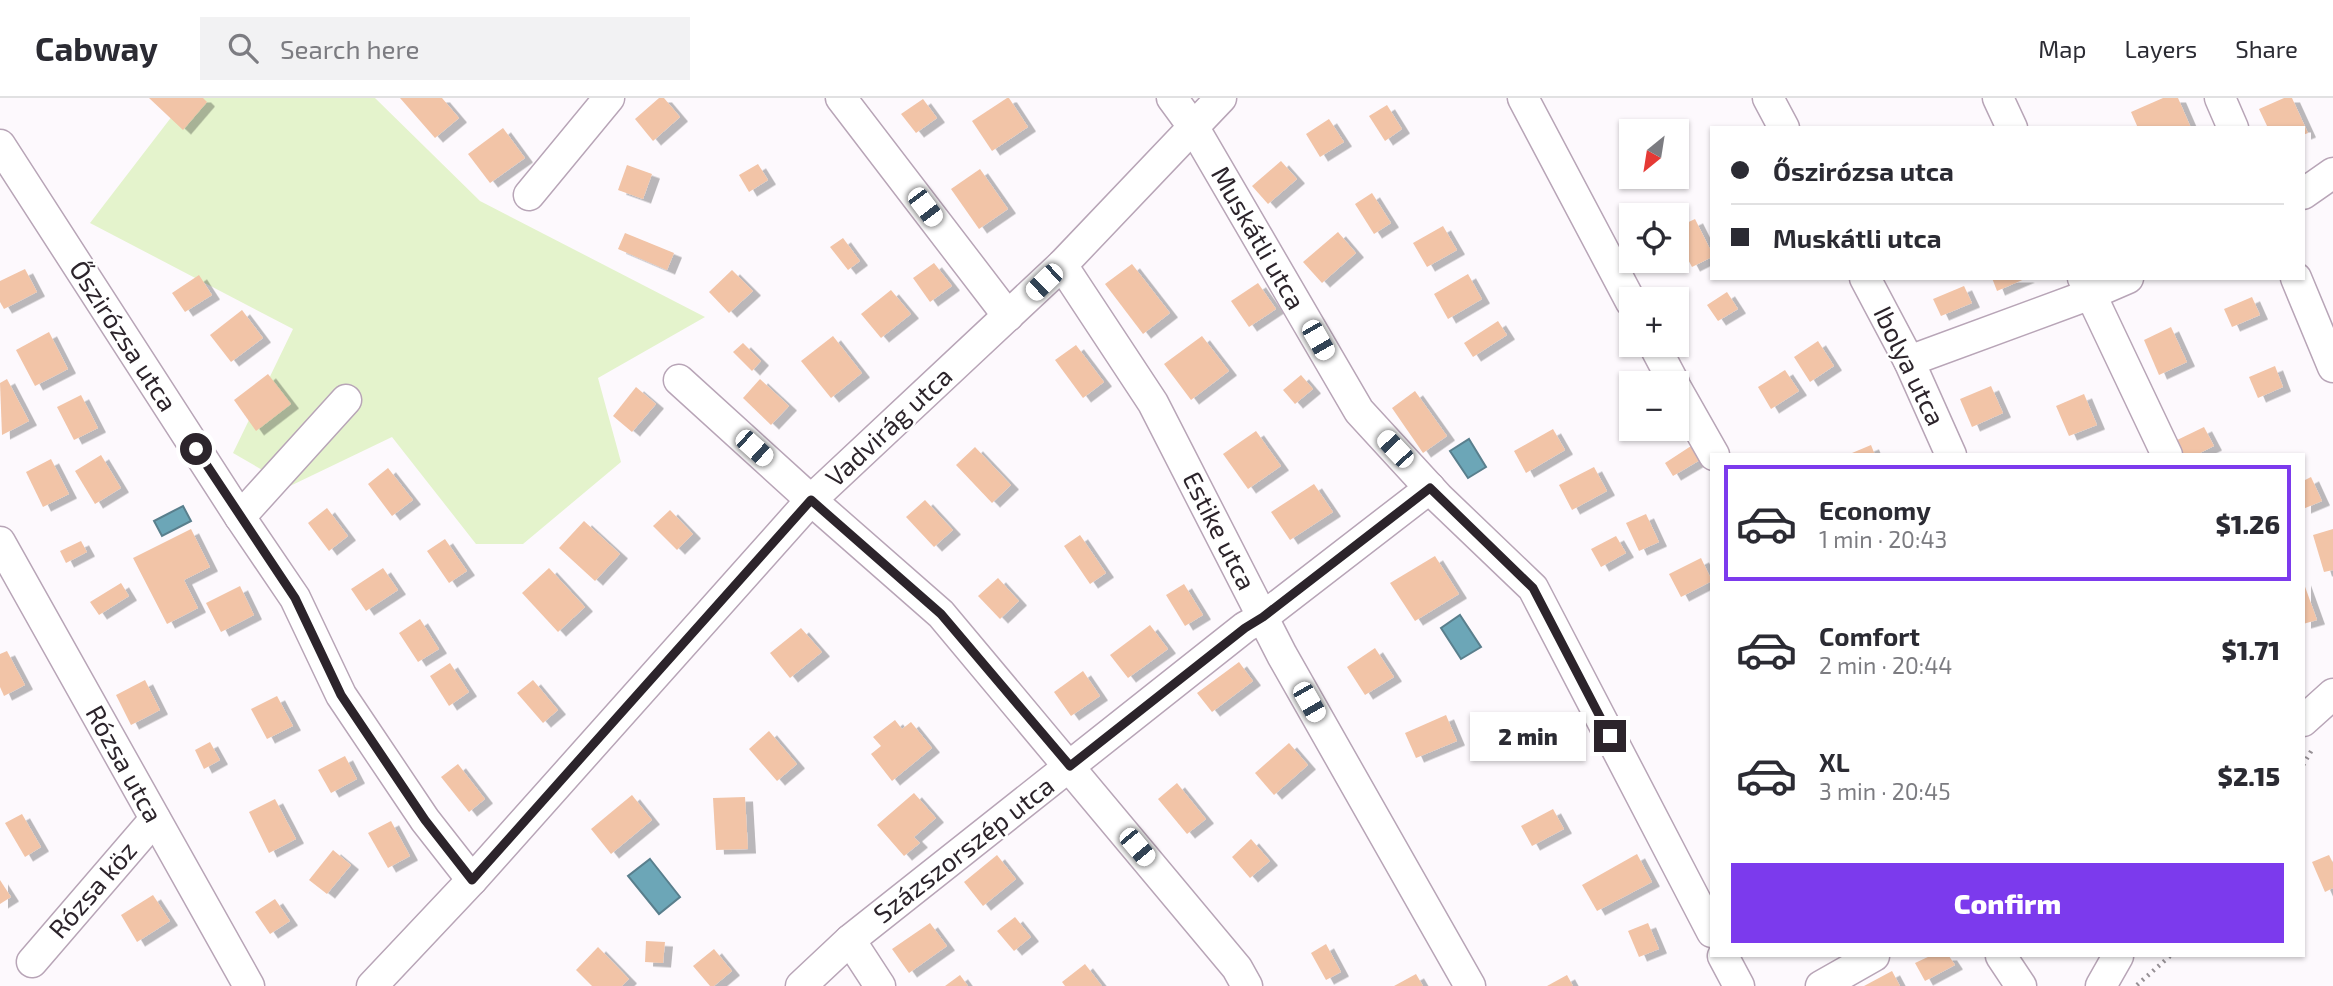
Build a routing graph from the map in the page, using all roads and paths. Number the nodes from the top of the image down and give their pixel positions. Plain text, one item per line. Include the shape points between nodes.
1 (609, 98) edge
2 (841, 98) edge
3 (1172, 98) edge
4 (1221, 98) edge
5 (1522, 98) edge
6 (1768, 98) edge
7 (1998, 98) edge
8 (2220, 98) edge
9 (1783, 126) edge
10 (2011, 126) edge
11 (2232, 126) edge
12 (1194, 128) junction
13 (0, 145) edge
14 (2333, 173) edge
15 (2305, 193) edge
16 (529, 195) dead end
17 (1062, 265) junction
18 (1866, 280) edge
19 (2118, 280) edge
20 (2297, 280) edge
21 (2087, 286) edge
22 (1623, 287) edge
23 (1008, 316) junction
24 (1909, 361) junction
25 (2333, 367) edge
26 (679, 380) dead end
27 (346, 400) dead end
28 (1689, 411) edge
29 (1713, 453) edge
30 (1950, 453) edge
31 (2166, 453) edge
32 (1430, 488) junction
33 (811, 500) junction
34 (240, 517) junction
35 (0, 542) edge
36 (1263, 617) junction
37 (2333, 694) edge
38 (2305, 719) edge
39 (1070, 766) junction
40 (155, 818) junction
41 (472, 880) junction
42 (1710, 928) edge
43 (850, 940) junction
44 (1724, 957) edge
45 (1872, 957) edge
46 (2002, 957) edge
47 (2117, 957) edge
48 (2169, 957) edge
49 (32, 962) dead end
50 (249, 986) edge
51 (372, 986) edge
52 (801, 986) edge
53 (880, 986) edge
54 (1247, 986) edge
55 (1470, 986) edge
56 (1739, 986) edge
57 (1821, 986) edge
58 (2021, 986) edge
59 (2101, 986) edge
60 (2136, 986) edge

1 - 16 street
2 - 23 street
3 - 12 street, Muskátli utca
4 - 12 street, Vadvirág utca
5 - 22 street
6 - 9 street
7 - 10 street
8 - 11 street
12 - 17 street, Vadvirág utca
12 - 32 street, Muskátli utca via 1359,411
13 - 34 street, Őszirózsa utca
14 - 15 street
17 - 23 street, Vadvirág utca
17 - 36 street, Estike utca via 1153,403
18 - 24 street, Ibolya utca
19 - 21 street
20 - 25 street
21 - 24 street
21 - 31 street
23 - 33 street, Vadvirág utca
24 - 30 street, Ibolya utca
26 - 33 street
27 - 34 street
28 - 29 street
32 - 36 street, Százszorszép utca
32 - 42 street, Muskátli utca via 1533,588
33 - 39 street via 941,614
33 - 41 street, Vadvirág utca
34 - 41 street, Őszirózsa utca via 295,598 341,695 425,820
35 - 40 street, Rózsa utca
36 - 39 street, Százszorszép utca
36 - 55 street, Estike utca
37 - 38 street
39 - 43 street, Százszorszép utca
39 - 54 street
40 - 49 street, Rózsa köz
40 - 50 street, Rózsa utca
41 - 51 street, Vadvirág utca
43 - 52 street, Százszorszép utca
43 - 53 street
44 - 56 street
45 - 57 street
46 - 58 street
47 - 59 street
48 - 60 path

